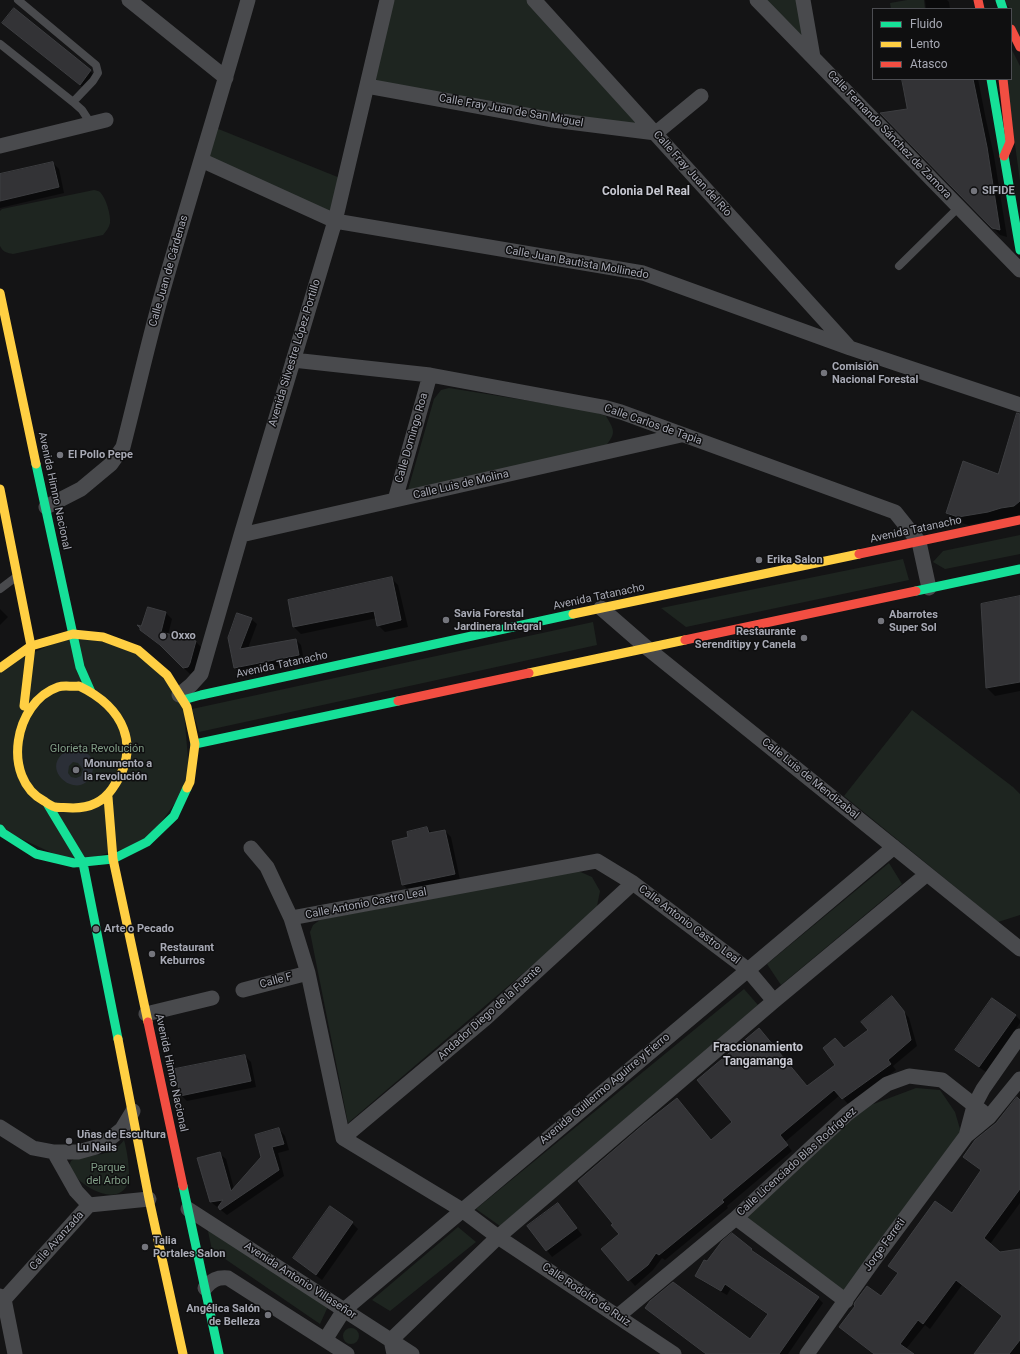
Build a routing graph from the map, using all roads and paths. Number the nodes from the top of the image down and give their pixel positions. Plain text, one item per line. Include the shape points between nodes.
1 (18, 0) edge
2 (129, 0) edge
3 (248, 0) edge
4 (387, 0) edge
5 (534, 0) edge
6 (757, 0) edge
7 (803, 0) edge
8 (1012, 31) edge
9 (0, 44) edge
10 (1020, 47) edge
11 (813, 57) junction
12 (226, 78) junction
13 (992, 80) edge
14 (1003, 80) edge
15 (367, 86) junction
16 (701, 96) dead end
17 (73, 102) junction
18 (98, 122) joint
19 (656, 134) junction
20 (0, 146) edge
21 (1004, 156) junction
22 (201, 160) junction
23 (959, 207) junction
24 (335, 221) junction
25 (1020, 250) edge
26 (899, 266) dead end
27 (1020, 270) edge
28 (0, 293) edge
29 (850, 348) junction
30 (293, 360) junction
31 (430, 375) junction
32 (1020, 405) edge
33 (681, 435) junction
34 (0, 489) edge
35 (395, 500) junction
36 (46, 507) junction
37 (1020, 520) edge
38 (241, 535) junction
39 (919, 542) junction
40 (1020, 569) edge
41 (17, 576) junction
42 (929, 588) junction
43 (0, 589) edge
44 (601, 608) junction
45 (73, 634) junction
46 (31, 646) junction
47 (647, 648) junction
48 (0, 668) edge
49 (91, 692) junction
50 (181, 698) junction
51 (24, 706) junction
52 (13, 723) dead end
53 (195, 744) junction
54 (9, 749) dead end
55 (108, 797) junction
56 (48, 806) junction
57 (0, 829) edge
58 (894, 847) junction
59 (251, 848) dead end
60 (113, 859) junction
61 (83, 863) junction
62 (927, 874) junction
63 (633, 883) junction
64 (291, 918) junction
65 (1020, 949) edge
66 (747, 969) junction
67 (308, 973) junction
68 (243, 990) dead end
69 (212, 998) dead end
70 (774, 1001) junction
71 (146, 1014) junction
72 (1020, 1036) edge
73 (1020, 1079) edge
74 (974, 1106) junction
75 (133, 1111) junction
76 (989, 1117) junction
77 (0, 1127) edge
78 (966, 1136) junction
79 (343, 1138) junction
80 (54, 1152) junction
81 (149, 1199) junction
82 (89, 1205) junction
83 (188, 1208) junction
84 (462, 1210) junction
85 (736, 1218) junction
86 (498, 1237) junction
87 (206, 1288) junction
88 (1, 1300) edge
89 (846, 1301) junction
90 (344, 1310) junction
91 (618, 1316) junction
92 (325, 1340) junction
93 (392, 1347) edge
94 (15, 1354) edge
95 (182, 1354) edge
96 (219, 1354) edge
97 (347, 1354) edge
98 (412, 1354) edge
99 (674, 1354) edge
100 (807, 1354) edge

1 - 17 lane via 96,65 98,72 93,81
2 - 12 street
3 - 12 street, Calle Juan de Cárdenas
4 - 15 street, Avenida Silvestre López Portillo
5 - 19 street, Calle Fray Juan del Río
6 - 11 street, Calle Fernando Sánchez de Zamora
7 - 11 street
8 - 10 main road
9 - 17 lane
11 - 23 street, Calle Fernando Sánchez de Zamora
12 - 22 street, Calle Juan de Cárdenas
13 - 21 main road
14 - 21 main road via 1010,142
15 - 19 street, Calle Fray Juan de San Miguel via 553,120
15 - 24 street, Avenida Silvestre López Portillo
16 - 19 street
17 - 18 lane
18 - 20 street
19 - 29 street, Calle Fray Juan del Río
21 - 25 main road
22 - 24 street, Calle Juan Bautista Mollinedo
22 - 36 street, Calle Juan de Cárdenas via 161,299 123,447 110,464 81,489
23 - 26 lane
23 - 27 street, Calle Fernando Sánchez de Zamora
24 - 29 street, Calle Juan Bautista Mollinedo via 643,272
24 - 30 street, Avenida Silvestre López Portillo
28 - 36 main road, Avenida Himno Nacional
29 - 32 street, Calle Juan Bautista Mollinedo
30 - 31 street, Calle Carlos de Tapia
30 - 38 street, Avenida Silvestre López Portillo
31 - 33 street, Calle Carlos de Tapia via 603,407
31 - 35 street, Calle Domingo Roa
33 - 35 street, Calle Luis de Molina
33 - 39 street, Calle Carlos de Tapia via 894,512
34 - 41 main road
35 - 38 street, Calle Luis de Molina
36 - 45 main road, Avenida Himno Nacional
37 - 39 main road, Avenida Tatanacho
38 - 50 street, Avenida Silvestre López Portillo via 201,674
39 - 42 street, Calle Carlos de Tapia
39 - 44 main road, Avenida Tatanacho
40 - 42 main road
41 - 43 lane
41 - 46 main road
42 - 47 main road
44 - 47 street, Calle Luis de Mendizabal
44 - 50 main road, Avenida Tatanacho
45 - 46 main road
45 - 49 main road, Avenida Himno Nacional via 80,667
45 - 50 main road via 103,637 138,650 167,675
46 - 48 main road
46 - 51 main road
47 - 53 main road
47 - 58 street, Calle Luis de Mendizabal
49 - 51 main road via 79,686 58,687 40,694
49 - 55 main road via 105,702 119,720 127,737 124,769
50 - 53 main road via 187,707
51 - 52 main road
53 - 60 main road via 190,782 174,816 147,842
54 - 56 main road via 10,762 18,781 31,795
55 - 56 main road via 89,806 69,810
55 - 60 main road, Avenida Himno Nacional
56 - 61 main road
57 - 61 main road via 36,854
58 - 62 street, Calle Luis de Mendizabal
58 - 66 street, Avenida Guillermo Aguirre y Fierro
59 - 64 street via 267,868
60 - 61 main road
60 - 71 main road, Avenida Himno Nacional
61 - 75 main road
62 - 65 street, Calle Luis de Mendizabal
62 - 70 street
63 - 64 street, Calle Antonio Castro Leal via 597,861
63 - 66 street, Calle Antonio Castro Leal
63 - 79 street, Andador Diego de la Fuente via 486,1018
64 - 67 street, Calle Antonio Castro Leal
66 - 70 street, Calle Antonio Castro Leal
66 - 84 street, Avenida Guillermo Aguirre y Fierro
67 - 68 street, Calle F
67 - 79 street, Calle Antonio Castro Leal
69 - 71 street
70 - 86 street
71 - 83 main road, Avenida Himno Nacional
72 - 74 street, Jorge Ferreti
73 - 76 street, Jorge Ferreti
74 - 76 street, Calle Licenciado Blas Rodríguez
74 - 78 street, Jorge Ferreti
74 - 85 street, Calle Licenciado Blas Rodríguez via 942,1080 909,1076 887,1084 847,1114
75 - 80 street via 122,1130 96,1147 78,1152
75 - 81 main road
76 - 78 street, Jorge Ferreti
77 - 80 street via 33,1148
78 - 89 street, Jorge Ferreti
79 - 84 street
80 - 82 street via 76,1191
81 - 82 street, Calle Avanzada
81 - 95 main road
82 - 88 street, Calle Avanzada
83 - 87 main road, Avenida Himno Nacional
83 - 90 street, Avenida Antonio Villaseñor
84 - 86 street
84 - 90 street, Avenida Guillermo Aguirre y Fierro
85 - 89 street
85 - 91 street, Calle Licenciado Blas Rodríguez
86 - 91 street, Calle Rodolfo de Ruiz
86 - 93 street
87 - 92 street via 212,1280 228,1278
87 - 96 main road, Avenida Himno Nacional
88 - 94 street
89 - 100 street, Jorge Ferreti
90 - 92 street, Avenida Guillermo Aguirre y Fierro
90 - 93 street, Avenida Antonio Villaseñor
91 - 99 street, Calle Rodolfo de Ruiz
92 - 97 street
93 - 98 street, Avenida Antonio Villaseñor

